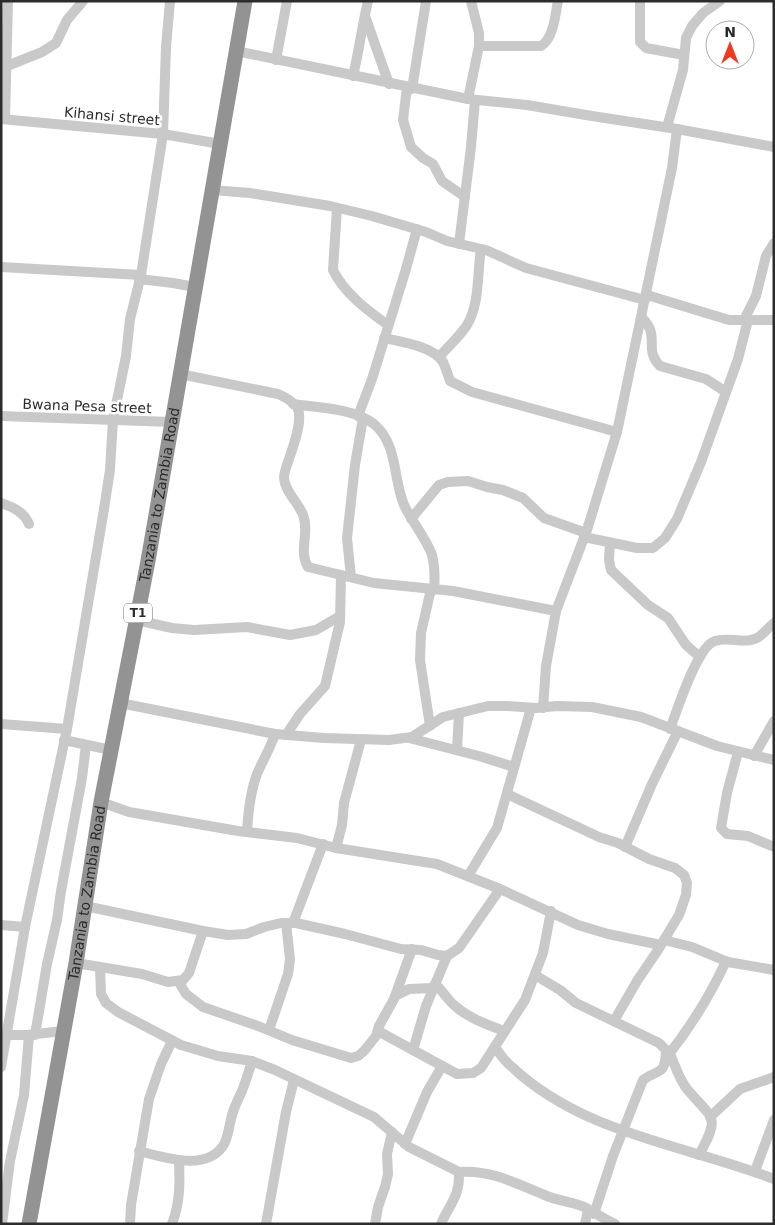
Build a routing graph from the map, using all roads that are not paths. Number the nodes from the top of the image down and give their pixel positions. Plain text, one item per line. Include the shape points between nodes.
1 (8, 1) edge
2 (83, 1) edge
3 (170, 1) edge
4 (245, 1) edge
5 (287, 1) edge
6 (368, 1) edge
7 (426, 1) edge
8 (471, 1) edge
9 (558, 1) edge
10 (640, 1) edge
11 (720, 1) edge
12 (365, 15) junction
13 (479, 46) junction
14 (236, 51) junction
15 (684, 55) junction
16 (276, 60) junction
17 (7, 66) junction
18 (353, 76) junction
19 (388, 84) junction
20 (410, 88) junction
21 (471, 100) junction
22 (3, 119) edge
23 (672, 128) junction
24 (163, 134) junction
25 (220, 144) junction
26 (774, 147) edge
27 (212, 190) junction
28 (465, 197) junction
29 (337, 208) junction
30 (417, 229) junction
31 (774, 243) edge
32 (459, 244) junction
33 (481, 249) junction
34 (1, 267) edge
35 (140, 277) junction
36 (195, 287) junction
37 (646, 297) junction
38 (642, 318) junction
39 (746, 320) junction
40 (774, 320) edge
41 (388, 325) junction
42 (384, 338) junction
43 (439, 356) junction
44 (180, 374) junction
45 (726, 392) junction
46 (293, 404) junction
47 (1, 416) edge
48 (361, 417) junction
49 (114, 420) junction
50 (172, 422) junction
51 (617, 432) junction
52 (1, 503) edge
53 (411, 519) junction
54 (30, 524) dead end
55 (585, 535) junction
56 (610, 543) junction
57 (346, 576) junction
58 (433, 589) junction
59 (556, 611) junction
60 (340, 616) junction
61 (136, 620) junction
62 (774, 623) edge
63 (700, 657) junction
64 (120, 703) junction
65 (531, 708) junction
66 (543, 708) junction
67 (459, 713) junction
68 (774, 720) edge
69 (1, 724) edge
70 (430, 726) junction
71 (67, 729) junction
72 (674, 730) junction
73 (275, 734) junction
74 (286, 735) junction
75 (409, 738) junction
76 (64, 740) junction
77 (361, 740) junction
78 (86, 745) junction
79 (111, 750) junction
80 (457, 750) junction
81 (738, 752) junction
82 (754, 756) junction
83 (774, 760) edge
84 (514, 767) junction
85 (508, 794) junction
86 (101, 802) junction
87 (247, 832) junction
88 (323, 844) junction
89 (625, 847) junction
90 (774, 847) edge
91 (336, 848) junction
92 (468, 876) junction
93 (500, 889) junction
94 (85, 906) junction
95 (551, 912) junction
96 (289, 923) junction
97 (1, 925) edge
98 (25, 926) junction
99 (203, 931) junction
100 (662, 943) junction
101 (412, 950) junction
102 (447, 956) junction
103 (726, 961) junction
104 (76, 964) junction
105 (100, 967) junction
106 (774, 970) edge
107 (534, 975) junction
108 (178, 981) junction
109 (434, 986) junction
110 (395, 996) junction
111 (614, 1021) junction
112 (269, 1030) junction
113 (63, 1031) junction
114 (378, 1031) junction
115 (504, 1031) junction
116 (7, 1035) junction
117 (32, 1035) junction
118 (172, 1041) junction
119 (494, 1047) junction
120 (413, 1050) junction
121 (668, 1056) junction
122 (252, 1061) junction
123 (442, 1066) junction
124 (1, 1067) edge
125 (774, 1077) edge
126 (294, 1080) junction
127 (710, 1117) junction
128 (774, 1120) edge
129 (623, 1129) junction
130 (392, 1132) junction
131 (405, 1144) junction
132 (139, 1151) junction
133 (699, 1155) junction
134 (179, 1162) junction
135 (459, 1172) junction
136 (755, 1172) junction
137 (774, 1179) edge
138 (591, 1212) junction
139 (2, 1224) edge
140 (29, 1224) edge
141 (130, 1224) edge
142 (172, 1224) edge
143 (266, 1224) edge
144 (375, 1224) edge
145 (441, 1224) edge
146 (585, 1224) edge
147 (615, 1224) edge

1 - 17 street
2 - 17 street via 67,20 56,43
3 - 24 street
4 - 14 highway, Tanzania to Zambia Road / T1
5 - 16 street
6 - 12 street
7 - 20 street
8 - 13 street
9 - 13 street via 550,36 541,46
10 - 15 street via 640,42 646,48
11 - 15 street via 702,13 692,26 686,38
12 - 18 street
12 - 19 street
13 - 21 street
14 - 16 street
14 - 25 highway, Tanzania to Zambia Road / T1
15 - 23 street
16 - 18 street
17 - 22 street
18 - 19 street
19 - 20 street
20 - 21 street
20 - 28 street via 403,120 411,147 432,164 442,181
21 - 23 street via 527,105
21 - 28 street
22 - 24 street, Kihansi street
23 - 26 street
23 - 37 street via 672,168
24 - 25 street, Kihansi street
24 - 35 street
25 - 27 highway, Tanzania to Zambia Road / T1
27 - 29 street
27 - 36 highway, Tanzania to Zambia Road / T1
28 - 32 street
29 - 30 street
29 - 41 street via 333,270 357,301
30 - 32 street
30 - 41 street
31 - 39 street via 766,256
32 - 33 street
33 - 37 street via 526,268
33 - 43 street via 472,314 466,327
34 - 35 street
35 - 36 street
35 - 49 street
36 - 44 highway, Tanzania to Zambia Road / T1
37 - 38 street
37 - 39 street via 729,320
38 - 45 street via 651,328 652,353 660,366 706,379
38 - 51 street
39 - 40 street
39 - 45 street via 738,359
41 - 42 street
42 - 43 street
42 - 48 street
43 - 51 street via 450,381 472,392
44 - 46 street via 278,394
44 - 50 highway, Tanzania to Zambia Road / T1
45 - 56 street via 698,470 677,519 665,538 653,548
46 - 48 street
46 - 57 street via 300,414 299,424 284,475 285,484 304,516 304,561 308,567
47 - 49 street, Bwana Pesa street
48 - 53 street via 374,424 392,450 398,486
48 - 57 street via 346,538
49 - 50 street, Bwana Pesa street
49 - 71 street via 110,470
50 - 61 highway, Tanzania to Zambia Road / T1
51 - 55 street
52 - 54 street via 20,511
53 - 55 street via 439,485 468,481 523,498 544,518
53 - 58 street via 431,554 435,570
55 - 56 street
55 - 59 street
56 - 63 street via 611,570 648,605 668,618 686,645
57 - 58 street via 374,583
57 - 60 street
58 - 59 street
58 - 70 street via 421,633 420,660
59 - 66 street via 546,666
60 - 61 street via 316,630 290,635 247,627 172,628
60 - 74 street via 325,686
61 - 64 highway, Tanzania to Zambia Road / T1
62 - 63 street via 759,637 748,641 712,641
63 - 72 street
64 - 73 street
64 - 79 highway, Tanzania to Zambia Road / T1
65 - 66 street
65 - 67 street via 488,706
65 - 84 street
66 - 72 street via 592,707 640,717
67 - 70 street
67 - 80 street
68 - 82 street
69 - 71 street
70 - 75 street
71 - 76 street
72 - 81 street
72 - 89 street
73 - 74 street
73 - 87 street via 252,790
74 - 77 street
75 - 77 street
75 - 80 street
76 - 78 street
76 - 98 street
77 - 91 street via 347,787
78 - 79 street
78 - 117 street via 57,920
79 - 86 highway, Tanzania to Zambia Road / T1
80 - 84 street
81 - 82 street
81 - 90 street via 721,828 727,834 748,836
82 - 83 street
84 - 85 street
85 - 89 street
85 - 92 street via 496,828
86 - 87 street via 129,812
86 - 94 highway, Tanzania to Zambia Road / T1
87 - 88 street
88 - 91 street
88 - 96 street
89 - 100 street via 684,874 686,895 679,915
91 - 92 street via 437,864
92 - 93 street
93 - 95 street
93 - 102 street via 459,948
94 - 99 street
94 - 104 highway, Tanzania to Zambia Road / T1
95 - 100 street via 608,934
95 - 107 street via 543,953
96 - 99 street via 246,934
96 - 101 street
96 - 112 street via 288,974
97 - 98 street
98 - 116 street
99 - 108 street via 189,973
100 - 103 street via 692,947
100 - 111 street
101 - 102 street
101 - 110 street
102 - 109 street
103 - 106 street
103 - 121 street via 696,1016
104 - 105 street
104 - 113 highway, Tanzania to Zambia Road / T1
105 - 108 street via 168,982
105 - 118 street via 101,994 106,1003
107 - 111 street via 576,1003
107 - 115 street via 525,1000
108 - 112 street via 186,994 203,1007
109 - 110 street via 409,989
109 - 115 street via 465,1013
109 - 120 street
110 - 114 street
111 - 121 street via 659,1043
112 - 114 street via 350,1058 364,1051
113 - 117 street
113 - 140 highway, Tanzania to Zambia Road / T1
114 - 120 street
115 - 119 street
116 - 117 street
116 - 124 street
117 - 139 street
118 - 122 street via 218,1056
118 - 132 street via 149,1099
119 - 123 street via 481,1068 473,1073 457,1074
119 - 129 street via 533,1086 579,1113
120 - 123 street
121 - 127 street
121 - 129 street via 662,1071 643,1080
122 - 126 street
122 - 134 street via 233,1109 223,1147 212,1156
123 - 131 street
125 - 127 street via 740,1089
126 - 130 street via 374,1117
126 - 143 street
127 - 133 street via 711,1134
128 - 136 street
129 - 133 street
129 - 138 street
130 - 131 street
130 - 144 street via 387,1154 388,1174
131 - 135 street
132 - 134 street
132 - 141 street
133 - 136 street
134 - 142 street via 180,1187
135 - 138 street via 490,1174
135 - 145 street via 454,1200
136 - 137 street
138 - 146 street
138 - 147 street

